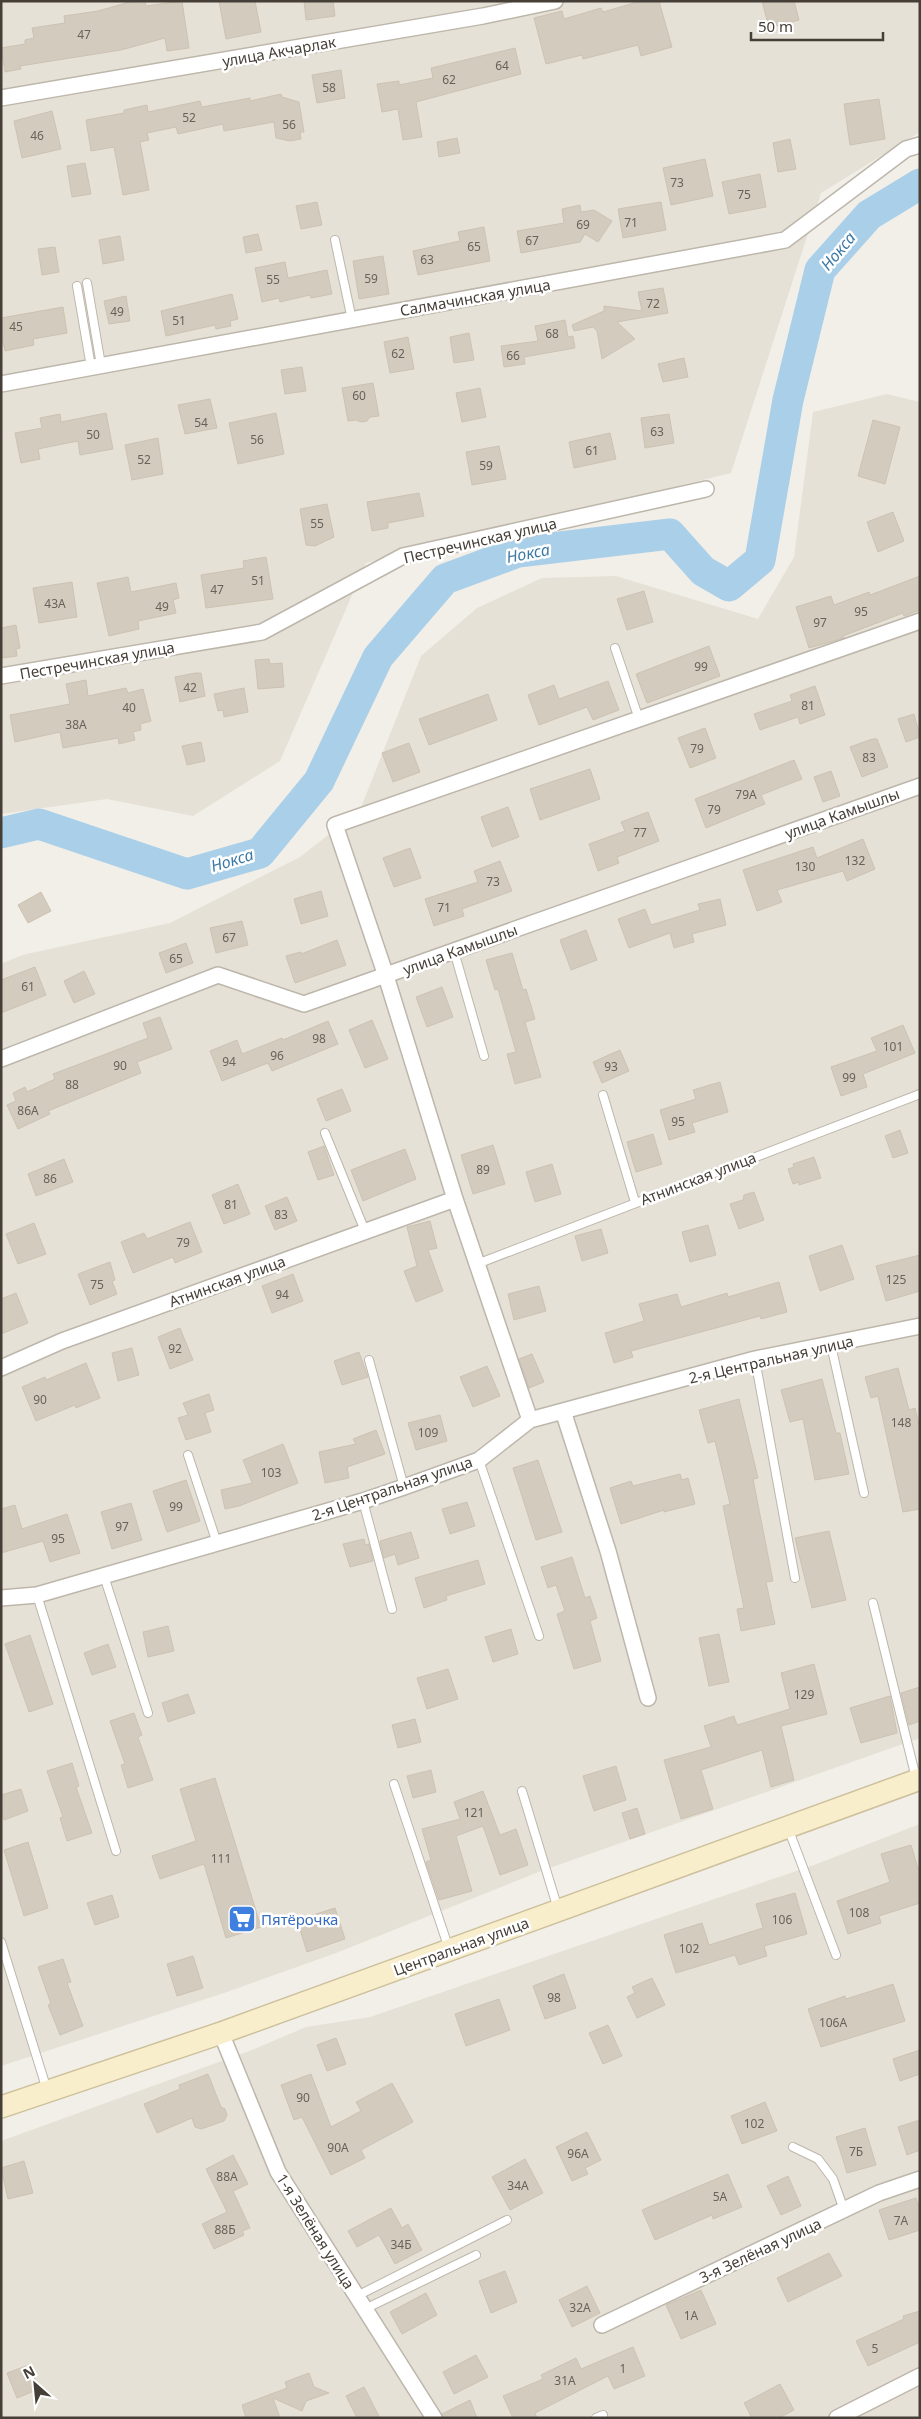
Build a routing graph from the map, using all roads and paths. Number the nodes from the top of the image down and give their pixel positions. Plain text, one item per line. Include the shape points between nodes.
1 (555, 1) edge
2 (1, 98) edge
3 (920, 145) edge
4 (335, 240) dead end
5 (87, 283) dead end
6 (76, 286) dead end
7 (352, 320) junction
8 (96, 366) junction
9 (1, 384) edge
10 (706, 489) dead end
11 (920, 620) edge
12 (615, 648) dead end
13 (1, 676) edge
14 (639, 719) junction
15 (920, 786) edge
16 (454, 951) junction
17 (386, 976) junction
18 (484, 1056) dead end
19 (1, 1059) edge
20 (920, 1094) edge
21 (603, 1095) dead end
22 (325, 1132) dead end
23 (455, 1199) junction
24 (635, 1202) junction
25 (365, 1231) junction
26 (477, 1264) junction
27 (920, 1326) edge
28 (832, 1345) junction
29 (755, 1359) junction
30 (369, 1360) dead end
31 (1, 1368) edge
32 (563, 1411) junction
33 (530, 1420) junction
34 (188, 1455) dead end
35 (479, 1460) junction
36 (404, 1486) junction
37 (864, 1493) dead end
38 (363, 1501) junction
39 (218, 1543) junction
40 (104, 1576) junction
41 (795, 1578) dead end
42 (37, 1595) junction
43 (1, 1598) edge
44 (873, 1603) dead end
45 (392, 1609) dead end
46 (540, 1636) dead end
47 (648, 1698) dead end
48 (148, 1713) dead end
49 (918, 1779) edge
50 (394, 1784) dead end
51 (522, 1791) dead end
52 (788, 1827) junction
53 (116, 1851) dead end
54 (558, 1911) junction
55 (1, 1942) edge
56 (449, 1950) junction
57 (836, 1955) dead end
58 (221, 2033) junction
59 (47, 2091) junction
60 (1, 2107) edge
61 (793, 2147) dead end
62 (920, 2179) edge
63 (844, 2210) junction
64 (507, 2220) dead end
65 (476, 2255) dead end
66 (361, 2302) junction
67 (602, 2325) dead end
68 (920, 2377) edge
69 (434, 2418) edge
70 (837, 2418) edge

1 - 2 street, улица Акчарлак via 473,18
3 - 7 street, Салмачинская улица via 906,149 785,240
4 - 7 lane
5 - 8 lane
6 - 8 lane
7 - 8 street, Салмачинская улица
8 - 9 street, Салмачинская улица
10 - 13 street, Пестречинская улица via 403,556 262,632
11 - 14 street
12 - 14 lane
14 - 17 street via 335,825
15 - 16 street, улица Камышлы
16 - 17 street, улица Камышлы
16 - 18 lane
17 - 19 street, улица Камышлы via 304,1004 218,975
17 - 23 street
20 - 24 lane, Атнинская улица
21 - 24 lane
22 - 25 lane
23 - 25 street, Атнинская улица
23 - 26 street
24 - 26 lane, Атнинская улица
25 - 31 street, Атнинская улица via 62,1341
26 - 33 street
27 - 28 street, 2-я Центральная улица
28 - 29 street, 2-я Центральная улица
28 - 37 lane
29 - 32 street, 2-я Центральная улица
29 - 41 lane
30 - 36 lane
32 - 33 street, 2-я Центральная улица
32 - 47 street via 608,1551
33 - 35 street, 2-я Центральная улица
34 - 39 lane
35 - 36 street, 2-я Центральная улица
35 - 46 lane
36 - 38 street, 2-я Центральная улица
38 - 39 street, 2-я Центральная улица
38 - 45 lane
39 - 40 street, 2-я Центральная улица
40 - 42 street, 2-я Центральная улица
40 - 48 lane
42 - 43 street, 2-я Центральная улица
42 - 53 lane
44 - 49 lane
49 - 52 street, Центральная улица
50 - 56 lane
51 - 54 lane
52 - 54 street, Центральная улица
52 - 57 lane
54 - 56 street, Центральная улица
55 - 59 lane
56 - 58 street, Центральная улица
58 - 59 street, Центральная улица
58 - 66 street, 1-я Зелёная улица via 278,2172
59 - 60 street, Центральная улица
61 - 63 lane via 818,2159 833,2179
62 - 63 street, 3-я Зелёная улица via 879,2193
63 - 67 street, 3-я Зелёная улица
64 - 66 lane
65 - 66 lane
66 - 69 street, 1-я Зелёная улица
68 - 70 street

